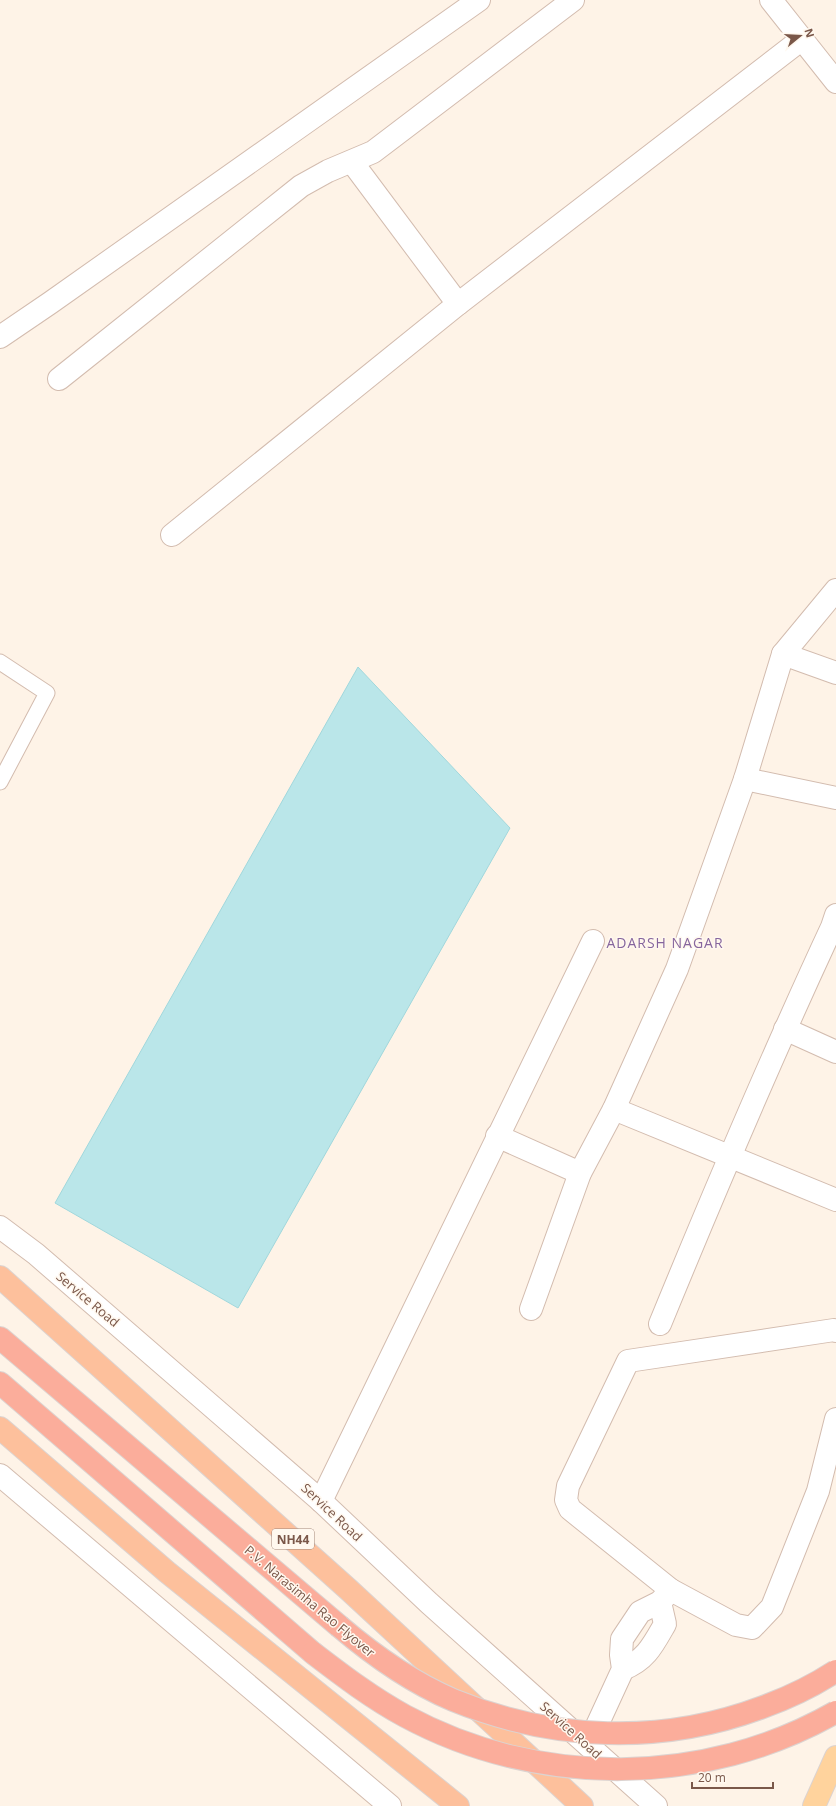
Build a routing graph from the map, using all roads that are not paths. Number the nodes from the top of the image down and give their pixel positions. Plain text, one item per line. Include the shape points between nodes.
1 (479, 0) edge
2 (573, 0) edge
3 (771, 0) edge
4 (802, 39) junction
5 (835, 78) edge
6 (352, 162) junction
7 (458, 304) junction
8 (0, 337) edge
9 (59, 378) dead end
10 (172, 535) dead end
11 (836, 590) edge
12 (783, 654) junction
13 (0, 662) edge
14 (836, 673) edge
15 (745, 779) junction
16 (0, 782) edge
17 (836, 798) edge
18 (835, 923) edge
19 (593, 940) dead end
20 (785, 1029) junction
21 (836, 1052) edge
22 (614, 1109) junction
23 (497, 1136) junction
24 (729, 1157) junction
25 (580, 1173) junction
26 (836, 1200) edge
27 (0, 1227) edge
28 (0, 1277) edge
29 (530, 1309) dead end
30 (660, 1324) dead end
31 (836, 1331) edge
32 (0, 1338) edge
33 (0, 1383) edge
34 (836, 1420) edge
35 (0, 1428) edge
36 (0, 1475) edge
37 (322, 1501) junction
38 (666, 1596) junction
39 (623, 1669) junction
40 (836, 1671) edge
41 (836, 1712) edge
42 (588, 1745) junction
43 (836, 1757) edge
44 (390, 1806) edge
45 (458, 1806) edge
46 (582, 1806) edge
47 (656, 1806) edge
48 (814, 1806) edge

1 - 8 street
2 - 6 street via 374,152
3 - 4 street
4 - 5 street
4 - 7 street
6 - 7 street
6 - 9 street via 328,171 301,186
7 - 10 street
11 - 12 street
12 - 14 street
12 - 15 street
13 - 16 lane via 47,693
15 - 17 street
15 - 22 street via 678,969
18 - 20 street
19 - 23 street
20 - 21 street
20 - 24 street
22 - 24 street
22 - 25 street
23 - 25 street
23 - 37 street
24 - 26 street
24 - 30 street
25 - 29 street
27 - 37 street, Service Road via 65,1279
28 - 46 highway, NH44 via 349,1590
31 - 38 street via 628,1361 568,1486 566,1500 570,1509
32 - 40 highway, P.V. Narasimha Rao Flyover, bridge via 364,1648 421,1684 452,1699 508,1719 537,1726 599,1734 655,1732 694,1727 749,1712 803,1690
33 - 41 highway, bridge via 342,1676 406,1716 470,1744 501,1754 564,1766 632,1770 701,1762 731,1754 790,1734
34 - 38 street via 818,1491 772,1607 752,1628 736,1625
35 - 45 highway via 167,1572
36 - 44 street
37 - 42 street, Service Road via 429,1603
38 - 39 street via 665,1624 656,1640 645,1657
38 - 39 street via 640,1612 622,1639
39 - 42 street
42 - 47 street, Service Road
43 - 48 main road

